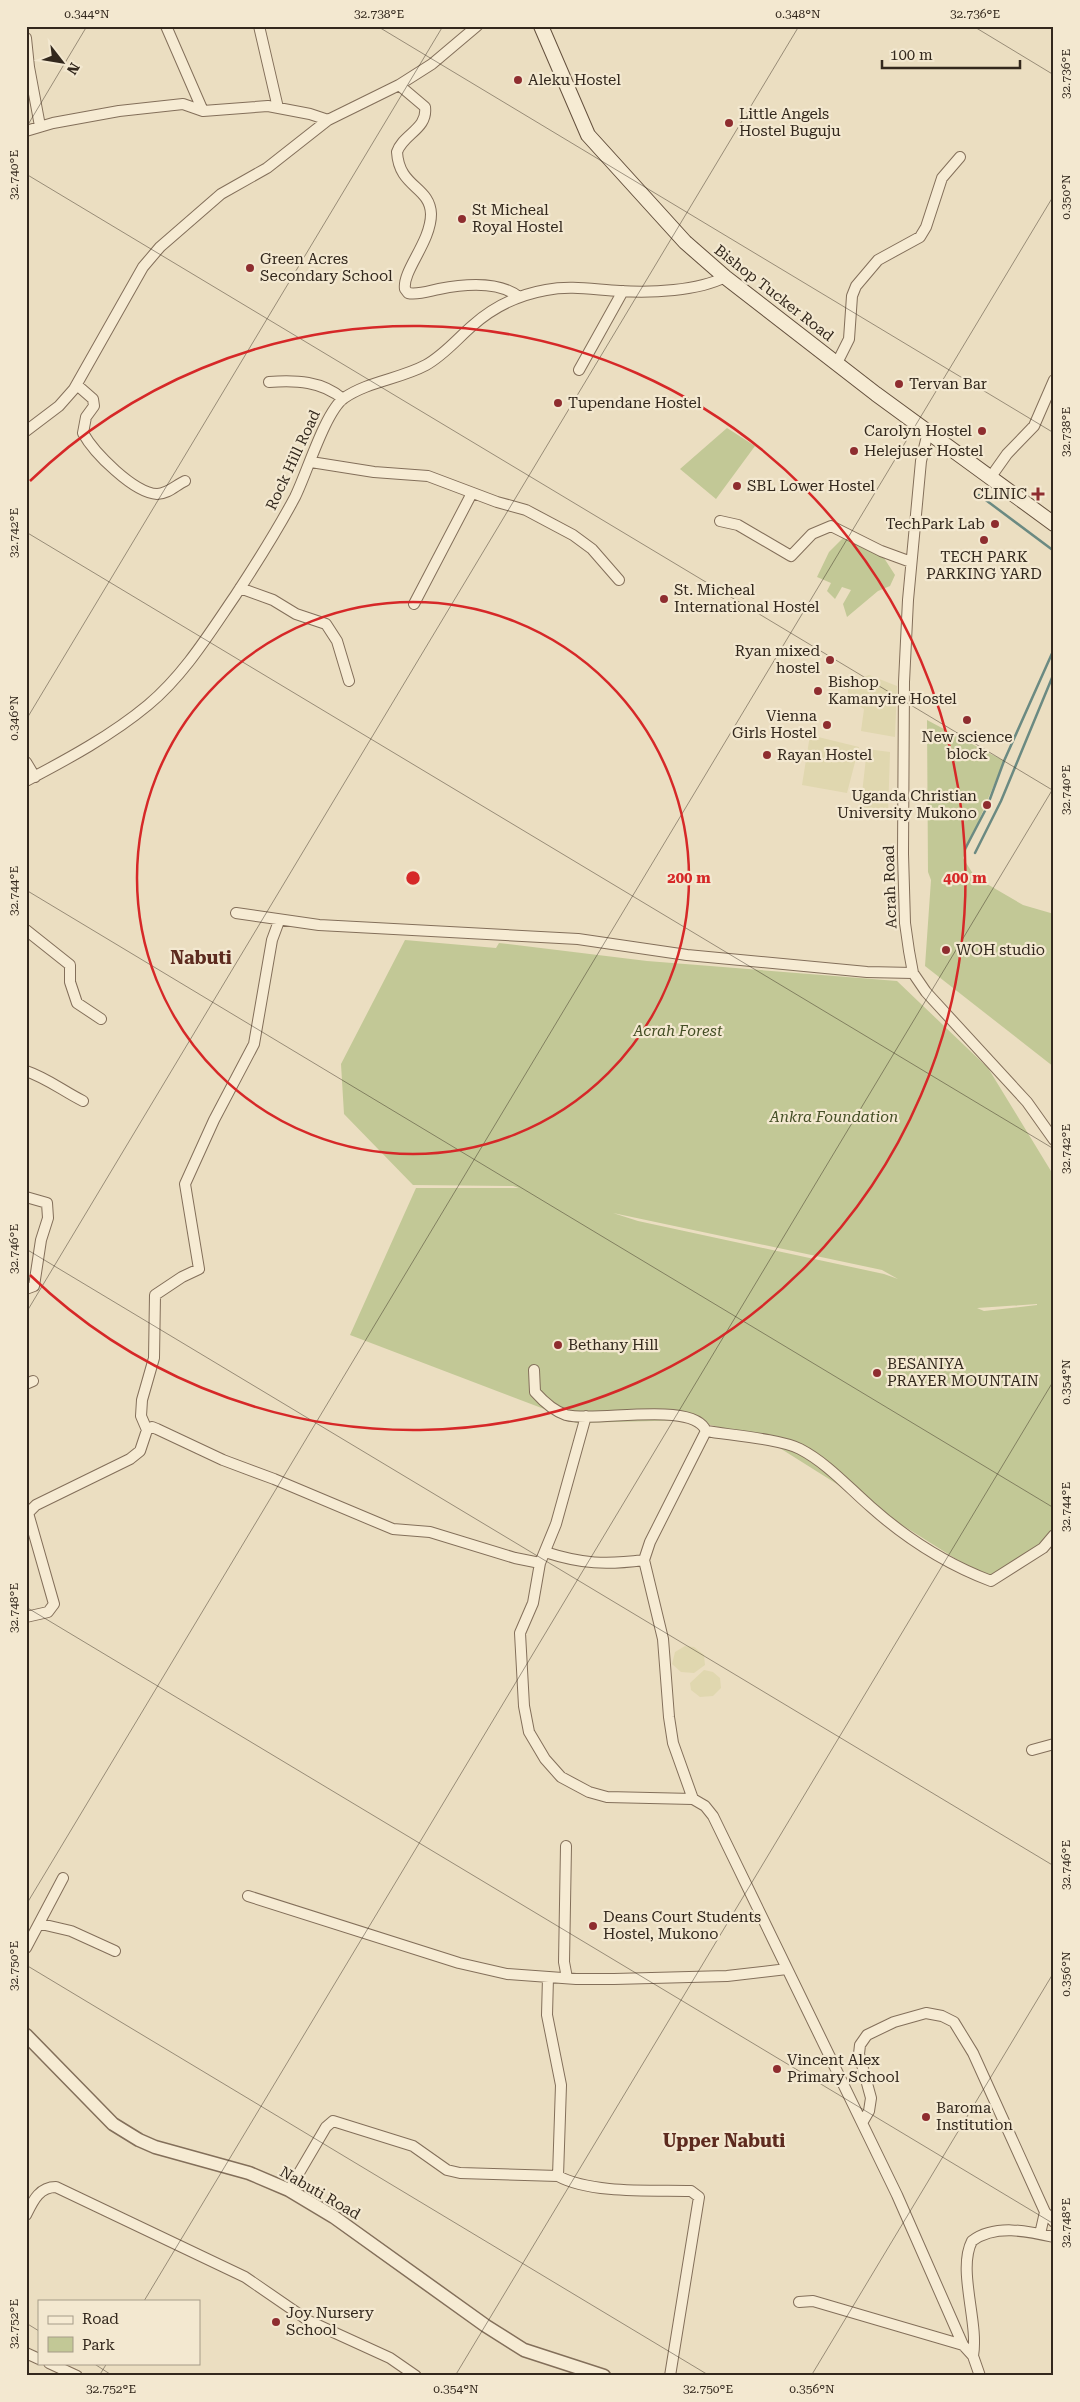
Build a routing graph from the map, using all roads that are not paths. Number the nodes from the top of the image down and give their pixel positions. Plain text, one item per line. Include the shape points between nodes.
1 (166, 26) edge
2 (259, 26) edge
3 (477, 26) edge
4 (541, 26) edge
5 (26, 38) edge
6 (399, 85) junction
7 (278, 108) junction
8 (203, 111) junction
9 (328, 120) junction
10 (40, 126) junction
11 (26, 131) edge
12 (960, 157) dead end
13 (725, 277) junction
14 (623, 292) junction
15 (520, 297) junction
16 (837, 363) junction
17 (579, 370) dead end
18 (1054, 380) edge
19 (269, 382) dead end
20 (77, 385) junction
21 (343, 398) junction
22 (26, 431) edge
23 (928, 432) junction
24 (311, 462) junction
25 (990, 478) junction
26 (185, 481) dead end
27 (472, 493) junction
28 (720, 521) dead end
29 (1054, 524) edge
30 (911, 562) junction
31 (619, 580) dead end
32 (240, 588) junction
33 (414, 604) dead end
34 (349, 681) dead end
35 (26, 762) edge
36 (30, 779) edge
37 (236, 913) dead end
38 (280, 921) junction
39 (26, 930) edge
40 (913, 973) junction
41 (101, 1018) dead end
42 (26, 1071) edge
43 (83, 1101) dead end
44 (1054, 1140) edge
45 (26, 1197) edge
46 (26, 1289) edge
47 (534, 1370) dead end
48 (586, 1416) junction
49 (146, 1430) junction
50 (706, 1431) junction
51 (1054, 1535) edge
52 (545, 1552) junction
53 (644, 1560) junction
54 (540, 1562) junction
55 (26, 1617) edge
56 (1054, 1744) edge
57 (1032, 1750) dead end
58 (693, 1799) junction
59 (566, 1846) dead end
60 (64, 1878) dead end
61 (248, 1896) dead end
62 (41, 1924) junction
63 (26, 1948) edge
64 (116, 1951) dead end
65 (788, 1969) junction
66 (548, 1977) junction
67 (567, 1978) junction
68 (26, 2035) edge
69 (862, 2122) junction
70 (558, 2176) junction
71 (289, 2190) junction
72 (1045, 2212) junction
73 (26, 2215) edge
74 (1054, 2222) edge
75 (1040, 2234) junction
76 (1054, 2237) edge
77 (799, 2302) dead end
78 (963, 2345) junction
79 (26, 2353) edge
80 (972, 2356) junction
81 (38, 2359) edge
82 (51, 2364) edge
83 (77, 2376) edge
84 (416, 2376) edge
85 (604, 2376) edge
86 (670, 2376) edge
87 (980, 2376) edge

1 - 8 street
2 - 7 street
3 - 6 street via 432,64
4 - 13 main road, Bishop Tucker Road via 588,134 685,242
5 - 10 street
6 - 9 street
6 - 15 street via 425,107 423,123 397,152 402,173 427,199 431,212 427,238 405,280 405,289 408,293 416,293 444,288 496,286
7 - 8 street
7 - 9 street
8 - 10 street via 183,104 119,111
9 - 20 street via 267,168 222,194 160,247 143,267
10 - 11 street
12 - 16 street via 942,178 920,237 878,260 856,286 852,296 849,340
13 - 14 street, Rock Hill Road via 696,287
13 - 16 main road, Bishop Tucker Road
14 - 15 street, Rock Hill Road via 569,288
14 - 17 street
15 - 21 street, Rock Hill Road via 491,311 426,365
16 - 23 main road, Bishop Tucker Road
18 - 25 street via 1034,426 1007,454
19 - 21 street via 315,384 331,389
20 - 22 street via 59,406
20 - 26 street via 93,399 94,406 83,427 88,441 128,481 159,494
21 - 24 street, Rock Hill Road via 332,411
23 - 25 main road, Bishop Tucker Road
23 - 30 street, Acrah Road via 921,461
24 - 27 street via 428,476
24 - 32 street, Rock Hill Road via 275,534
25 - 29 main road, Bishop Tucker Road
27 - 31 street via 551,521 592,549
27 - 33 street
28 - 30 street via 738,524 791,556 812,534 831,526
30 - 40 street, Acrah Road via 904,682 903,854 905,924
32 - 34 street via 326,624 337,641
32 - 36 street, Rock Hill Road via 194,656 150,703 128,721
35 - 36 street
37 - 38 street
38 - 40 street via 413,932 578,939 687,955 867,972
38 - 49 street via 272,940 254,1044 185,1184 199,1269 155,1295 154,1358 142,1400 141,1416
39 - 41 street via 70,965 70,982 77,1003
40 - 44 street, Acrah Road via 926,992 1027,1102
42 - 43 street via 44,1077
45 - 46 street via 47,1203 48,1218 34,1286
47 - 48 street via 535,1392 543,1401 565,1414
48 - 50 street via 689,1417 700,1422
48 - 52 street
49 - 54 street via 157,1429 223,1460 393,1529 430,1532 515,1558
49 - 55 street via 140,1451 130,1459 36,1505 28,1513 54,1604 48,1612
50 - 51 street via 799,1448 924,1548 949,1564 991,1581 1043,1548
50 - 53 street
52 - 53 street via 607,1565
52 - 54 street
53 - 58 street via 663,1639 673,1743
54 - 58 street via 533,1604 520,1633 524,1706 534,1743 561,1777 597,1795
56 - 57 street
58 - 65 street via 713,1816
59 - 67 street via 564,1962
60 - 62 street
61 - 66 street via 479,1968
62 - 63 street
62 - 64 street via 71,1931
65 - 67 street via 727,1976
65 - 69 street
66 - 67 street
66 - 70 street via 547,2015 561,2085
68 - 71 street, Nabuti Road via 113,2124 139,2140 249,2173
69 - 72 street via 869,2111 871,2098 859,2054 860,2045 867,2035 894,2022 926,2013 942,2016 954,2022 973,2053
69 - 78 street
70 - 71 street via 447,2170 413,2146 333,2121 326,2127
70 - 86 street via 575,2184 627,2190 691,2191 699,2197
71 - 85 street, Nabuti Road via 334,2217 524,2350
72 - 74 street
72 - 75 street
73 - 84 street via 40,2192 46,2187 56,2187 241,2275 309,2321 390,2358
75 - 76 street
75 - 80 street via 990,2231 972,2241 966,2258 974,2334
77 - 78 street via 813,2300
78 - 80 street
79 - 81 street
80 - 87 street
82 - 83 street

